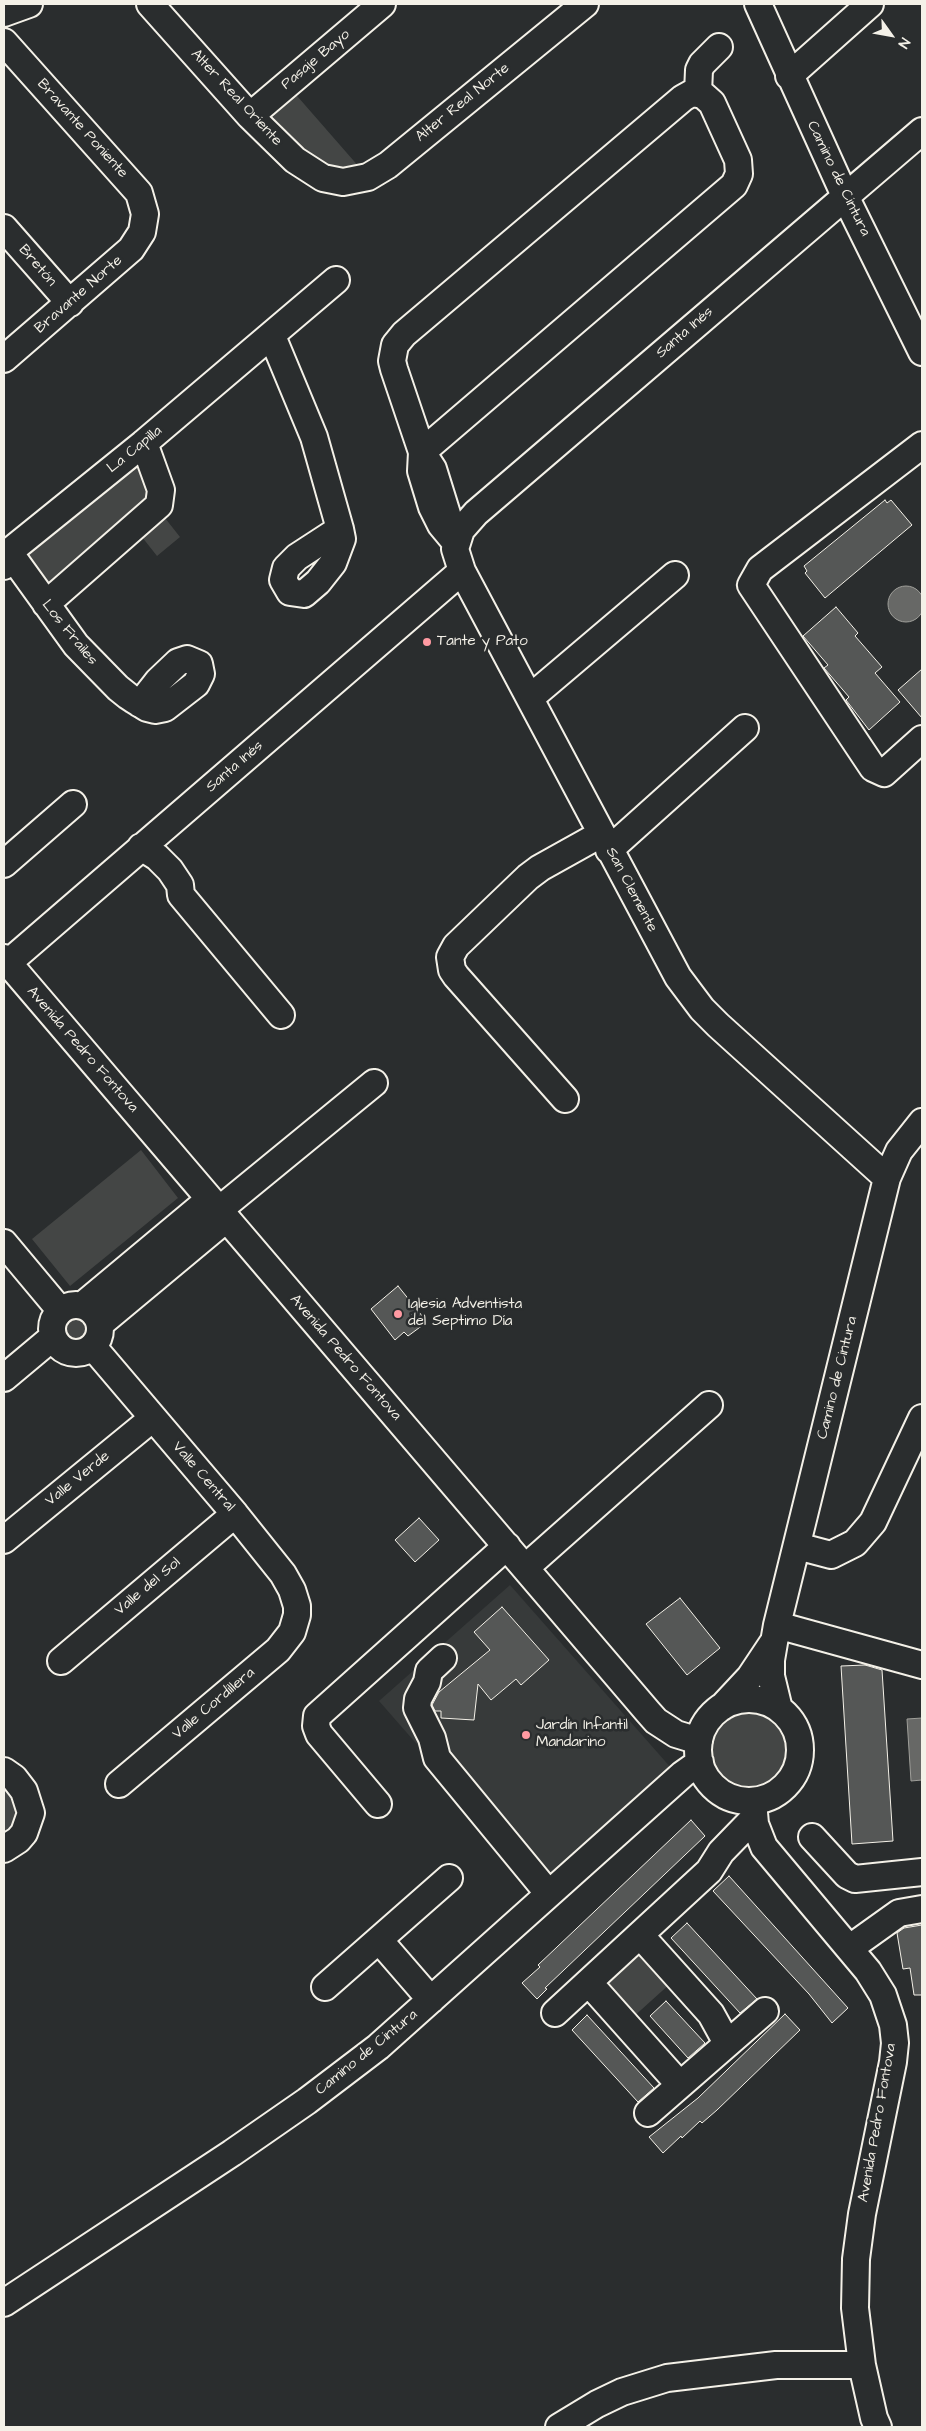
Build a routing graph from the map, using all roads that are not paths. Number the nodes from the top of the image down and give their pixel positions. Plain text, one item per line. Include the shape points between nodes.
1 (29, 4) edge
2 (150, 4) edge
3 (382, 4) edge
4 (585, 4) edge
5 (758, 4) edge
6 (870, 4) edge
7 (4, 13) edge
8 (4, 42) edge
9 (719, 47) dead end
10 (789, 76) junction
11 (698, 93) junction
12 (250, 116) junction
13 (922, 131) edge
14 (332, 181) joint
15 (845, 196) junction
16 (144, 223) joint
17 (4, 228) edge
18 (336, 280) dead end
19 (70, 303) junction
20 (272, 336) junction
21 (922, 352) edge
22 (4, 359) edge
23 (144, 443) junction
24 (922, 445) edge
25 (422, 452) junction
26 (340, 529) dead end
27 (456, 543) junction
28 (6, 559) edge
29 (462, 571) junction
30 (675, 575) dead end
31 (46, 604) junction
32 (530, 698) junction
33 (140, 704) dead end
34 (745, 728) dead end
35 (922, 739) edge
36 (73, 804) dead end
37 (605, 842) junction
38 (142, 847) junction
39 (4, 864) edge
40 (6, 960) edge
41 (281, 1016) dead end
42 (374, 1083) dead end
43 (565, 1099) dead end
44 (922, 1122) edge
45 (887, 1178) junction
46 (219, 1210) junction
47 (4, 1243) edge
48 (84, 1322) junction
49 (53, 1337) junction
50 (4, 1378) edge
51 (709, 1405) dead end
52 (153, 1418) junction
53 (922, 1418) edge
54 (235, 1514) junction
55 (4, 1540) edge
56 (507, 1546) junction
57 (796, 1546) junction
58 (525, 1568) junction
59 (297, 1615) joint
60 (775, 1634) junction
61 (443, 1658) dead end
62 (61, 1661) dead end
63 (922, 1665) edge
64 (722, 1707) junction
65 (779, 1709) junction
66 (699, 1751) junction
67 (4, 1771) edge
68 (119, 1784) dead end
69 (378, 1804) dead end
70 (756, 1819) junction
71 (812, 1836) dead end
72 (4, 1849) edge
73 (922, 1872) edge
74 (449, 1878) dead end
75 (549, 1894) junction
76 (922, 1909) edge
77 (640, 1935) junction
78 (379, 1940) junction
79 (850, 1948) junction
80 (589, 1983) junction
81 (325, 1987) dead end
82 (431, 2000) junction
83 (765, 2011) dead end
84 (555, 2013) dead end
85 (728, 2043) junction
86 (680, 2084) junction
87 (648, 2113) dead end
88 (4, 2303) edge
89 (862, 2365) junction
90 (559, 2427) edge
91 (878, 2427) edge

1 - 7 street
2 - 12 street, Alter Real Oriente
3 - 12 street, Pasaje Bayo
4 - 14 street, Alter Real Norte via 378,172 356,180
5 - 10 street, Camino de Cintura
6 - 10 street
8 - 16 street, Bravante Poniente via 139,193 144,206
9 - 11 street via 699,70
10 - 15 street, Camino de Cintura
11 - 25 street via 683,98 399,340 392,361
11 - 25 street via 712,103 738,160 739,174 734,184
12 - 14 street, Alter Real Oriente via 304,167
13 - 15 street, Santa Inés
15 - 21 street, Camino de Cintura
15 - 27 street, Santa Inés via 476,513
16 - 19 street, Bravante Norte via 131,249
17 - 19 street, Bretón
18 - 20 street, La Capilla
19 - 22 street, Bravante Norte
20 - 23 street, La Capilla
20 - 26 street via 314,437
23 - 28 street, La Capilla
23 - 31 street via 161,490 159,505
24 - 35 street via 760,569 750,585 872,768 884,773
25 - 27 street via 421,470 432,507
27 - 29 street, San Clemente
28 - 31 street, Los Frailes
29 - 32 street, San Clemente
29 - 38 street, Santa Inés
30 - 32 street
31 - 33 street, Los Frailes via 89,660
32 - 37 street, San Clemente
34 - 37 street
36 - 39 street
37 - 43 street via 540,868 456,946 450,957 456,976
37 - 45 street, San Clemente via 669,962 702,1009
38 - 40 street, Santa Inés
38 - 41 street via 147,865 156,878 167,890 181,895
40 - 46 street, Avenida Pedro Fontova
42 - 46 street
44 - 45 street, Camino de Cintura via 899,1151
45 - 57 street, Camino de Cintura
46 - 48 street
46 - 56 street, Avenida Pedro Fontova
47 - 48 street, Valle Central
48 - 49 street via 52,1323
48 - 49 street via 87,1351 74,1353 62,1348
48 - 52 street, Valle Central
49 - 50 street
51 - 58 street
52 - 54 street, Valle Central
52 - 55 street, Valle Verde
53 - 57 street via 873,1522 855,1542 831,1555
54 - 59 street, Valle Central via 288,1582 295,1598
54 - 62 street, Valle del Sol
56 - 58 street, Avenida Pedro Fontova
56 - 69 street via 317,1716 316,1726 320,1734
57 - 60 street, Camino de Cintura
58 - 66 street, Avenida Pedro Fontova via 656,1721
59 - 68 street, Valle Cordillera via 292,1632 278,1650
60 - 63 street
60 - 64 street, Camino de Cintura via 750,1677
60 - 65 street, Camino de Cintura via 772,1676
61 - 75 street via 428,1671 417,1708 432,1738 437,1758
64 - 65 street via 733,1702 757,1700
64 - 66 street via 707,1722
65 - 70 street via 792,1722 799,1739 798,1767 788,1784 763,1800
66 - 70 street via 704,1775 712,1786
66 - 75 street, Camino de Cintura via 683,1774
67 - 72 street via 24,1791 31,1813 24,1833
70 - 77 street via 721,1852 709,1871
70 - 79 street, Avenida Pedro Fontova via 772,1857
71 - 73 street via 847,1875 855,1879
74 - 78 street
75 - 82 street, Camino de Cintura
76 - 79 street via 899,1913
77 - 80 street
77 - 85 street via 711,2014
78 - 81 street
78 - 82 street
79 - 89 street, Avenida Pedro Fontova via 883,1995 895,2043 856,2259 855,2308
80 - 84 street
80 - 86 street
82 - 88 street, Camino de Cintura via 307,2101
83 - 85 street
85 - 86 street
86 - 87 street
89 - 90 street via 776,2365 667,2378 622,2392
89 - 91 street, Avenida Pedro Fontova

